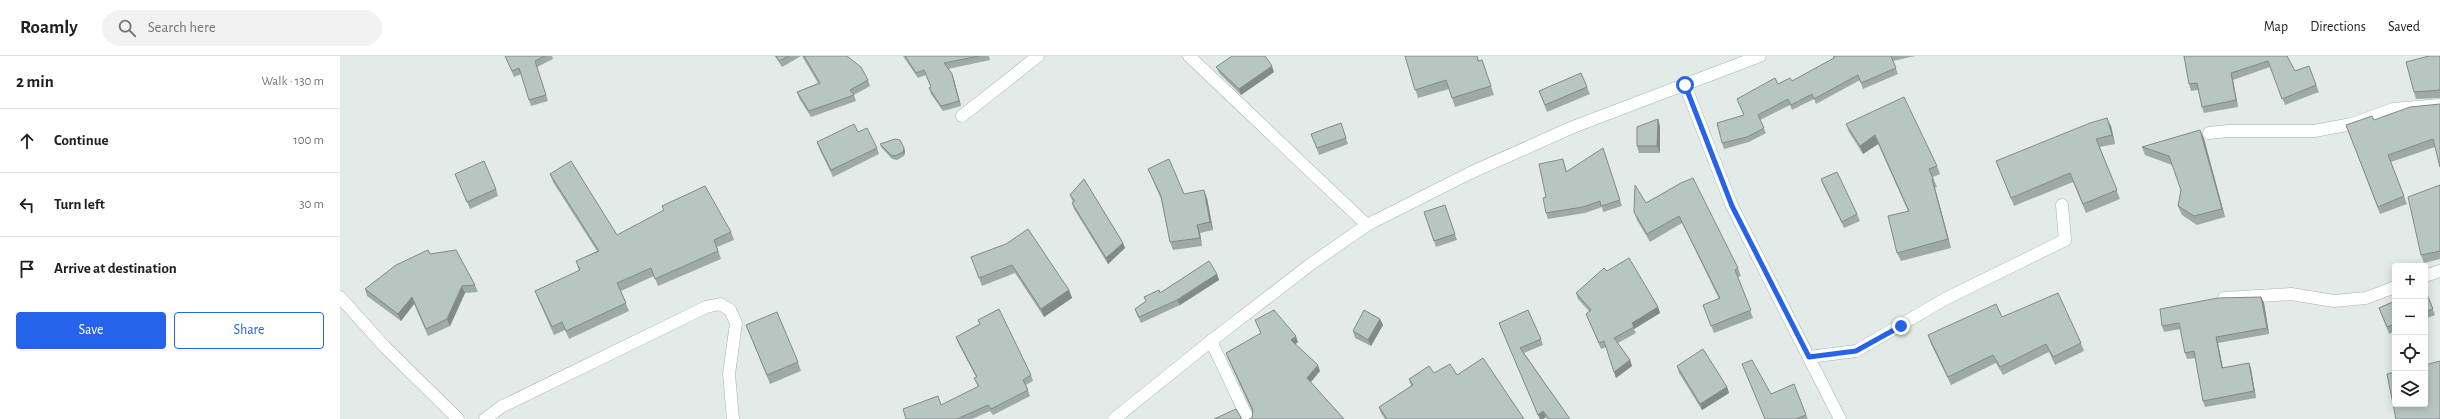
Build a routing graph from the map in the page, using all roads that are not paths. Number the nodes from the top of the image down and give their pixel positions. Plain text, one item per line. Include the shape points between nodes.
1 (1038, 56) edge
2 (1189, 56) edge
3 (1760, 56) edge
4 (1685, 85) junction
5 (2440, 105) edge
6 (962, 116) dead end
7 (2209, 133) dead end
8 (2062, 205) dead end
9 (1367, 225) junction
10 (2440, 271) edge
11 (2428, 275) edge
12 (2392, 288) edge
13 (340, 297) edge
14 (2224, 298) edge
15 (1210, 341) junction
16 (1809, 357) junction
17 (458, 419) edge
18 (485, 419) edge
19 (733, 419) edge
20 (1114, 419) edge
21 (1248, 419) edge
22 (1840, 419) edge

1 - 6 street
2 - 9 street
3 - 4 street
4 - 9 street via 1566,130 1470,173
4 - 16 street via 1732,206
5 - 7 street via 2394,109 2352,124 2314,131
8 - 16 street via 2065,240 1945,299 1856,351
9 - 15 street
10 - 11 street
12 - 14 street via 2366,298 2334,301 2290,294
13 - 17 street via 384,346
15 - 20 street
15 - 21 street
16 - 22 street
18 - 19 street via 501,407 613,351 706,307 720,304 730,310 736,323 729,374

